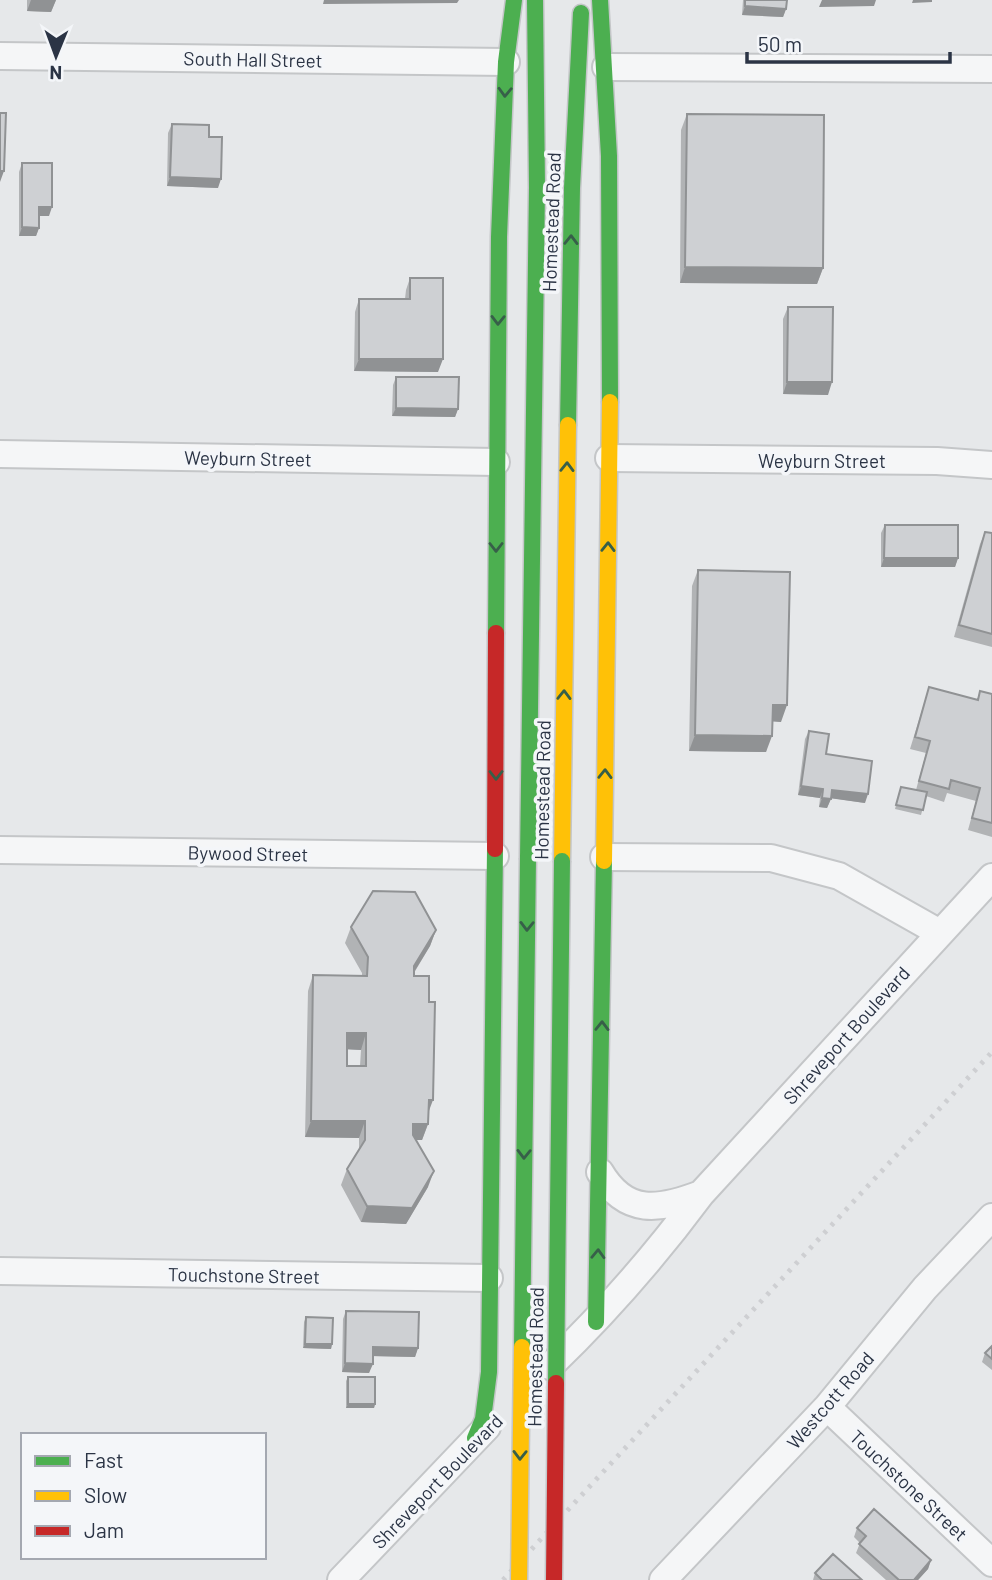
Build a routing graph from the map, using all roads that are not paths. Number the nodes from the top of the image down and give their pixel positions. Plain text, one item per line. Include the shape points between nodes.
1 (514, 0) edge
2 (535, 0) edge
3 (582, 0) edge
4 (600, 0) edge
5 (0, 56) edge
6 (506, 62) junction
7 (606, 67) junction
8 (992, 69) edge
9 (0, 454) edge
10 (609, 458) junction
11 (496, 462) junction
12 (992, 465) edge
13 (0, 850) edge
14 (495, 856) junction
15 (604, 857) junction
16 (992, 877) edge
17 (940, 933) junction
18 (600, 1172) junction
19 (701, 1195) junction
20 (992, 1217) edge
21 (0, 1271) edge
22 (489, 1278) junction
23 (596, 1322) junction
24 (489, 1372) junction
25 (518, 1397) junction
26 (827, 1407) junction
27 (475, 1438) junction
28 (992, 1563) edge
29 (341, 1580) edge
30 (519, 1580) edge
31 (554, 1580) edge
32 (663, 1580) edge

1 - 6 main road
2 -> 30 main road, Homestead Road, bridge via 537,187
31 -> 3 main road, Homestead Road, bridge via 572,188
4 - 7 main road
5 - 6 street, South Hall Street
6 -> 11 main road
7 - 8 street
7 - 10 main road via 612,247
9 - 11 street, Weyburn Street
10 - 12 street, Weyburn Street
15 -> 10 main road
11 -> 14 main road
13 - 14 street, Bywood Street
14 - 22 main road
15 - 17 street via 771,858 839,876
18 -> 15 main road
16 - 17 street, Shreveport Boulevard
17 - 19 street, Shreveport Boulevard
18 - 19 street, Shreveport Boulevard via 620,1196 654,1207
23 -> 18 main road
19 - 23 street, Shreveport Boulevard
20 - 26 street, Westcott Road via 925,1288
21 - 22 street, Touchstone Street
22 - 24 main road
23 - 25 street, Shreveport Boulevard
24 - 25 main road via 495,1384
24 - 27 main road via 485,1408
25 - 27 street, Shreveport Boulevard
26 - 28 street, Touchstone Street
26 - 32 street, Westcott Road
27 - 29 street, Shreveport Boulevard

